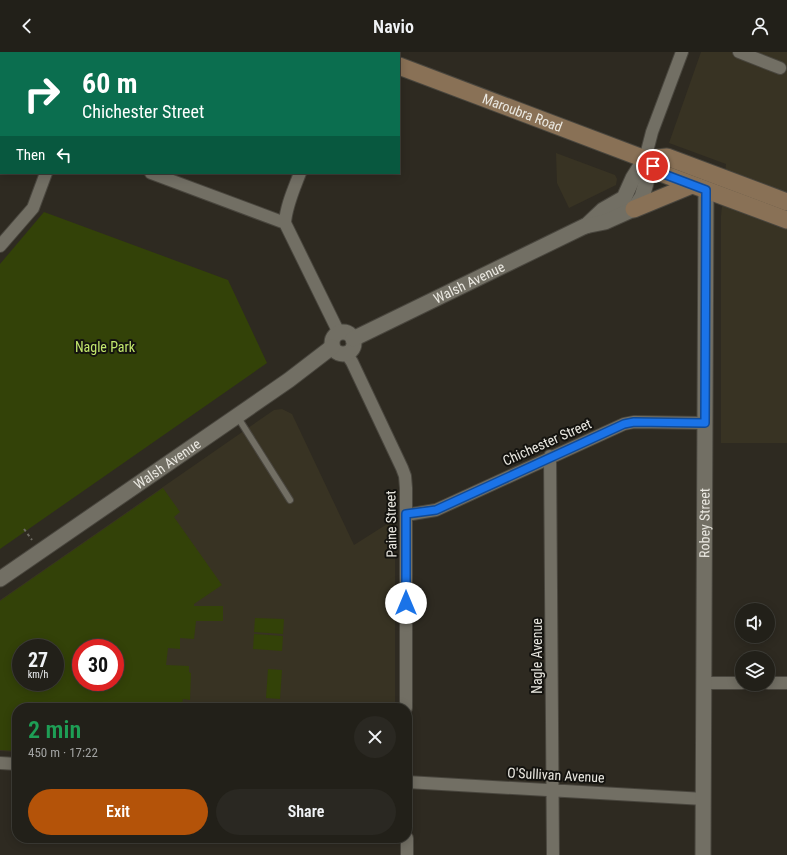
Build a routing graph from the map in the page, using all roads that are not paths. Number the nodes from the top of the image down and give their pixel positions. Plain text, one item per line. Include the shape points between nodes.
1 (682, 52) edge
2 (739, 52) edge
3 (400, 66) edge
4 (783, 68) edge
5 (645, 158) junction
6 (46, 174) edge
7 (154, 174) edge
8 (300, 174) edge
9 (699, 187) junction
10 (787, 202) edge
11 (634, 209) junction
12 (787, 220) edge
13 (285, 223) junction
14 (585, 226) junction
15 (0, 246) edge
16 (346, 336) junction
17 (332, 347) junction
18 (346, 354) junction
19 (237, 416) junction
20 (705, 423) junction
21 (550, 456) junction
22 (290, 500) dead end
23 (406, 514) junction
24 (0, 579) edge
25 (704, 683) junction
26 (735, 683) edge
27 (775, 683) edge
28 (787, 683) edge
29 (406, 703) edge
30 (0, 763) edge
31 (12, 764) edge
32 (412, 782) edge
33 (553, 790) junction
34 (704, 799) junction
35 (407, 843) edge
36 (407, 855) edge
37 (553, 855) edge
38 (703, 855) edge

1 - 5 street
2 - 4 street
3 - 5 main road, Maroubra Road
5 - 9 main road, Maroubra Road via 661,173
5 - 10 main road, Maroubra Road via 667,157
5 - 11 street via 646,183 642,197
5 - 14 street, Walsh Avenue via 624,198 603,210
6 - 15 street via 33,208
7 - 13 street
8 - 13 street via 288,205
9 - 11 main road
9 - 12 main road, Maroubra Road
9 - 20 street, Robey Street
11 - 14 street, Walsh Avenue via 605,222
13 - 16 street
14 - 16 street, Walsh Avenue
16 - 17 street via 333,338
16 - 18 street via 353,346
17 - 18 street via 339,353
17 - 19 street, Walsh Avenue
18 - 23 street, Paine Street via 402,468 406,488
19 - 22 lane
19 - 24 street, Walsh Avenue
20 - 21 street, Chichester Street via 624,424
20 - 25 street, Robey Street
21 - 23 street, Chichester Street via 436,510
21 - 33 street, Nagle Avenue
23 - 29 street, Paine Street
25 - 26 street
25 - 34 street, Robey Street
27 - 28 street
30 - 31 street
32 - 33 street, O'Sullivan Avenue
33 - 34 street, O'Sullivan Avenue
33 - 37 street, Nagle Avenue
34 - 38 street, Robey Street
35 - 36 street

